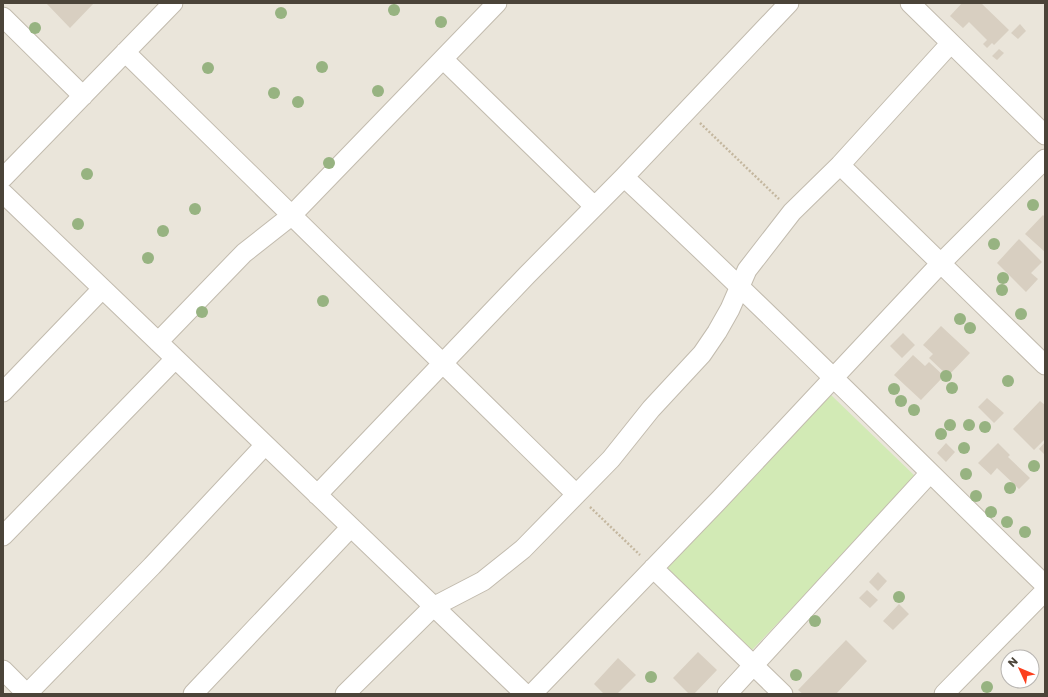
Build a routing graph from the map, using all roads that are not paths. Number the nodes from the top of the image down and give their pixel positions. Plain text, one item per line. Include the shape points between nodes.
1 (173, 3) edge
2 (789, 3) edge
3 (910, 3) edge
4 (493, 4) edge
5 (3, 17) edge
6 (950, 44) junction
7 (125, 52) junction
8 (443, 59) junction
9 (83, 96) junction
10 (1045, 136) edge
11 (1045, 159) edge
12 (840, 165) junction
13 (624, 177) junction
14 (3, 178) edge
15 (3, 193) edge
16 (594, 206) junction
17 (291, 216) junction
18 (941, 263) junction
19 (740, 286) junction
20 (102, 289) junction
21 (158, 342) junction
22 (176, 359) junction
23 (444, 363) junction
24 (1045, 365) edge
25 (832, 379) junction
26 (3, 392) edge
27 (265, 445) junction
28 (930, 473) junction
29 (576, 494) junction
30 (317, 495) junction
31 (351, 527) junction
32 (3, 536) edge
33 (653, 568) junction
34 (1045, 585) edge
35 (1045, 591) edge
36 (433, 607) junction
37 (753, 665) junction
38 (3, 670) edge
39 (27, 694) edge
40 (193, 694) edge
41 (345, 694) edge
42 (525, 694) edge
43 (532, 694) edge
44 (726, 694) edge
45 (783, 694) edge
46 (944, 694) edge

1 - 7 street
2 - 13 street
3 - 6 street
4 - 8 street
5 - 9 street
6 - 10 street
6 - 12 street
7 - 9 street
7 - 17 street
8 - 16 street
8 - 17 street
9 - 14 street
11 - 18 street
12 - 18 street
12 - 19 street via 792,212 747,270
13 - 16 street
13 - 19 street
15 - 20 street
16 - 23 street
17 - 21 street via 244,254
17 - 23 street
18 - 24 street
18 - 25 street
19 - 25 street
19 - 29 street via 718,332 702,354 651,409 611,459
20 - 21 street
20 - 26 street
21 - 22 street
22 - 27 street
22 - 32 street
23 - 29 street
23 - 30 street
25 - 28 street
25 - 33 street
27 - 30 street
27 - 39 street
28 - 34 street
28 - 37 street
29 - 36 street via 504,565 483,581
30 - 31 street
31 - 36 street
31 - 40 street
33 - 37 street
33 - 43 street
35 - 46 street
36 - 41 street
36 - 42 street
37 - 44 street
37 - 45 street
38 - 39 street

